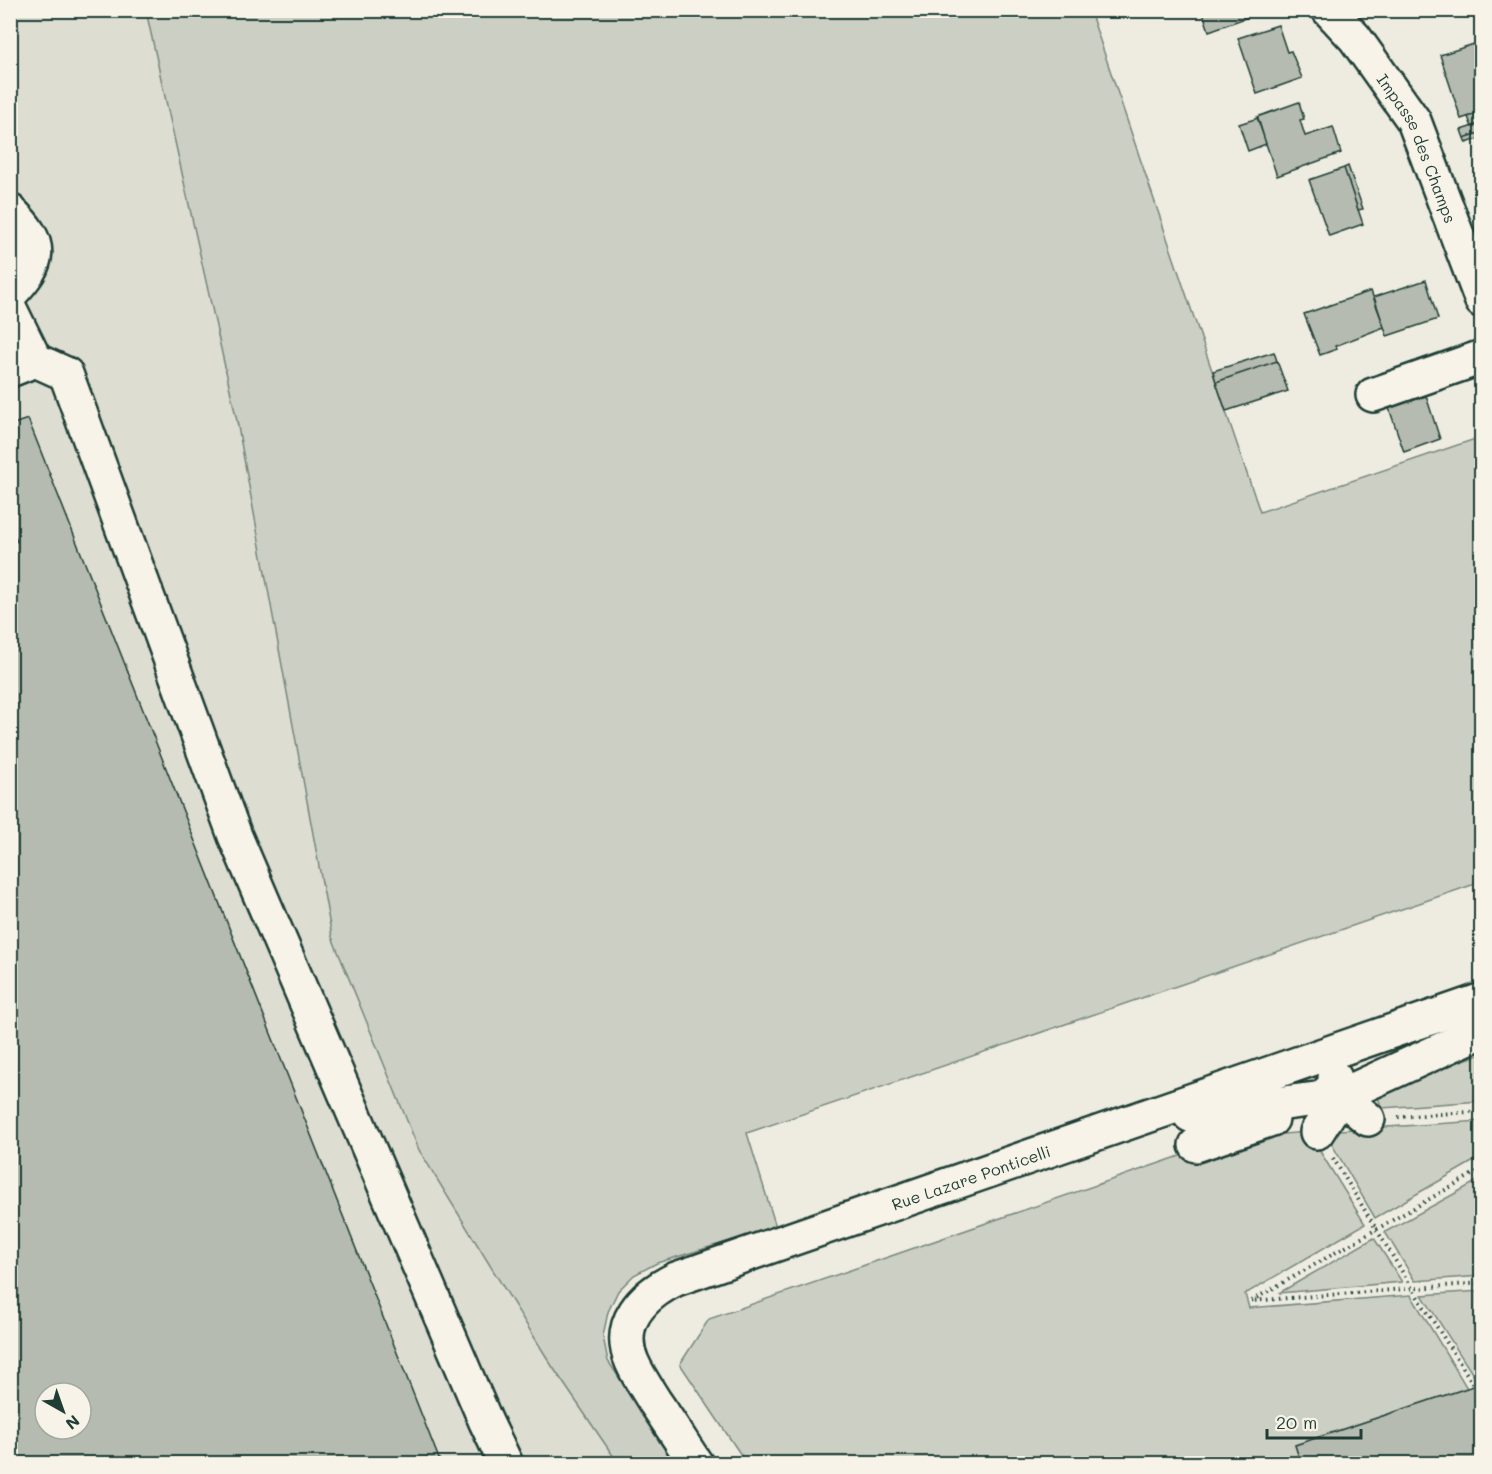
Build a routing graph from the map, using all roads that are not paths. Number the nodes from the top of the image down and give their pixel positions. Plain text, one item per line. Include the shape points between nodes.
1 (1329, 10) edge
2 (10, 211) edge
3 (10, 294) edge
4 (1482, 301) edge
5 (10, 309) edge
6 (1482, 357) edge
7 (23, 365) edge
8 (1373, 395) dead end
9 (1482, 1000) edge
10 (1466, 1029) edge
11 (1482, 1049) edge
12 (1336, 1082) junction
13 (1284, 1083) dead end
14 (1368, 1119) road end
15 (1193, 1130) dead end
16 (1317, 1132) road end
17 (506, 1464) edge
18 (696, 1464) edge

1 - 4 street, Impasse des Champs via 1355,38 1414,121
2 - 3 street via 27,229 35,246 35,260 26,278
5 - 7 street
6 - 8 street
7 - 17 street via 66,374 235,836
9 - 18 street, Rue Lazare Ponticelli via 659,1287 632,1316 627,1330 631,1360
10 - 12 street
11 - 12 street
12 - 13 street
12 - 14 street
12 - 15 street
12 - 16 street

